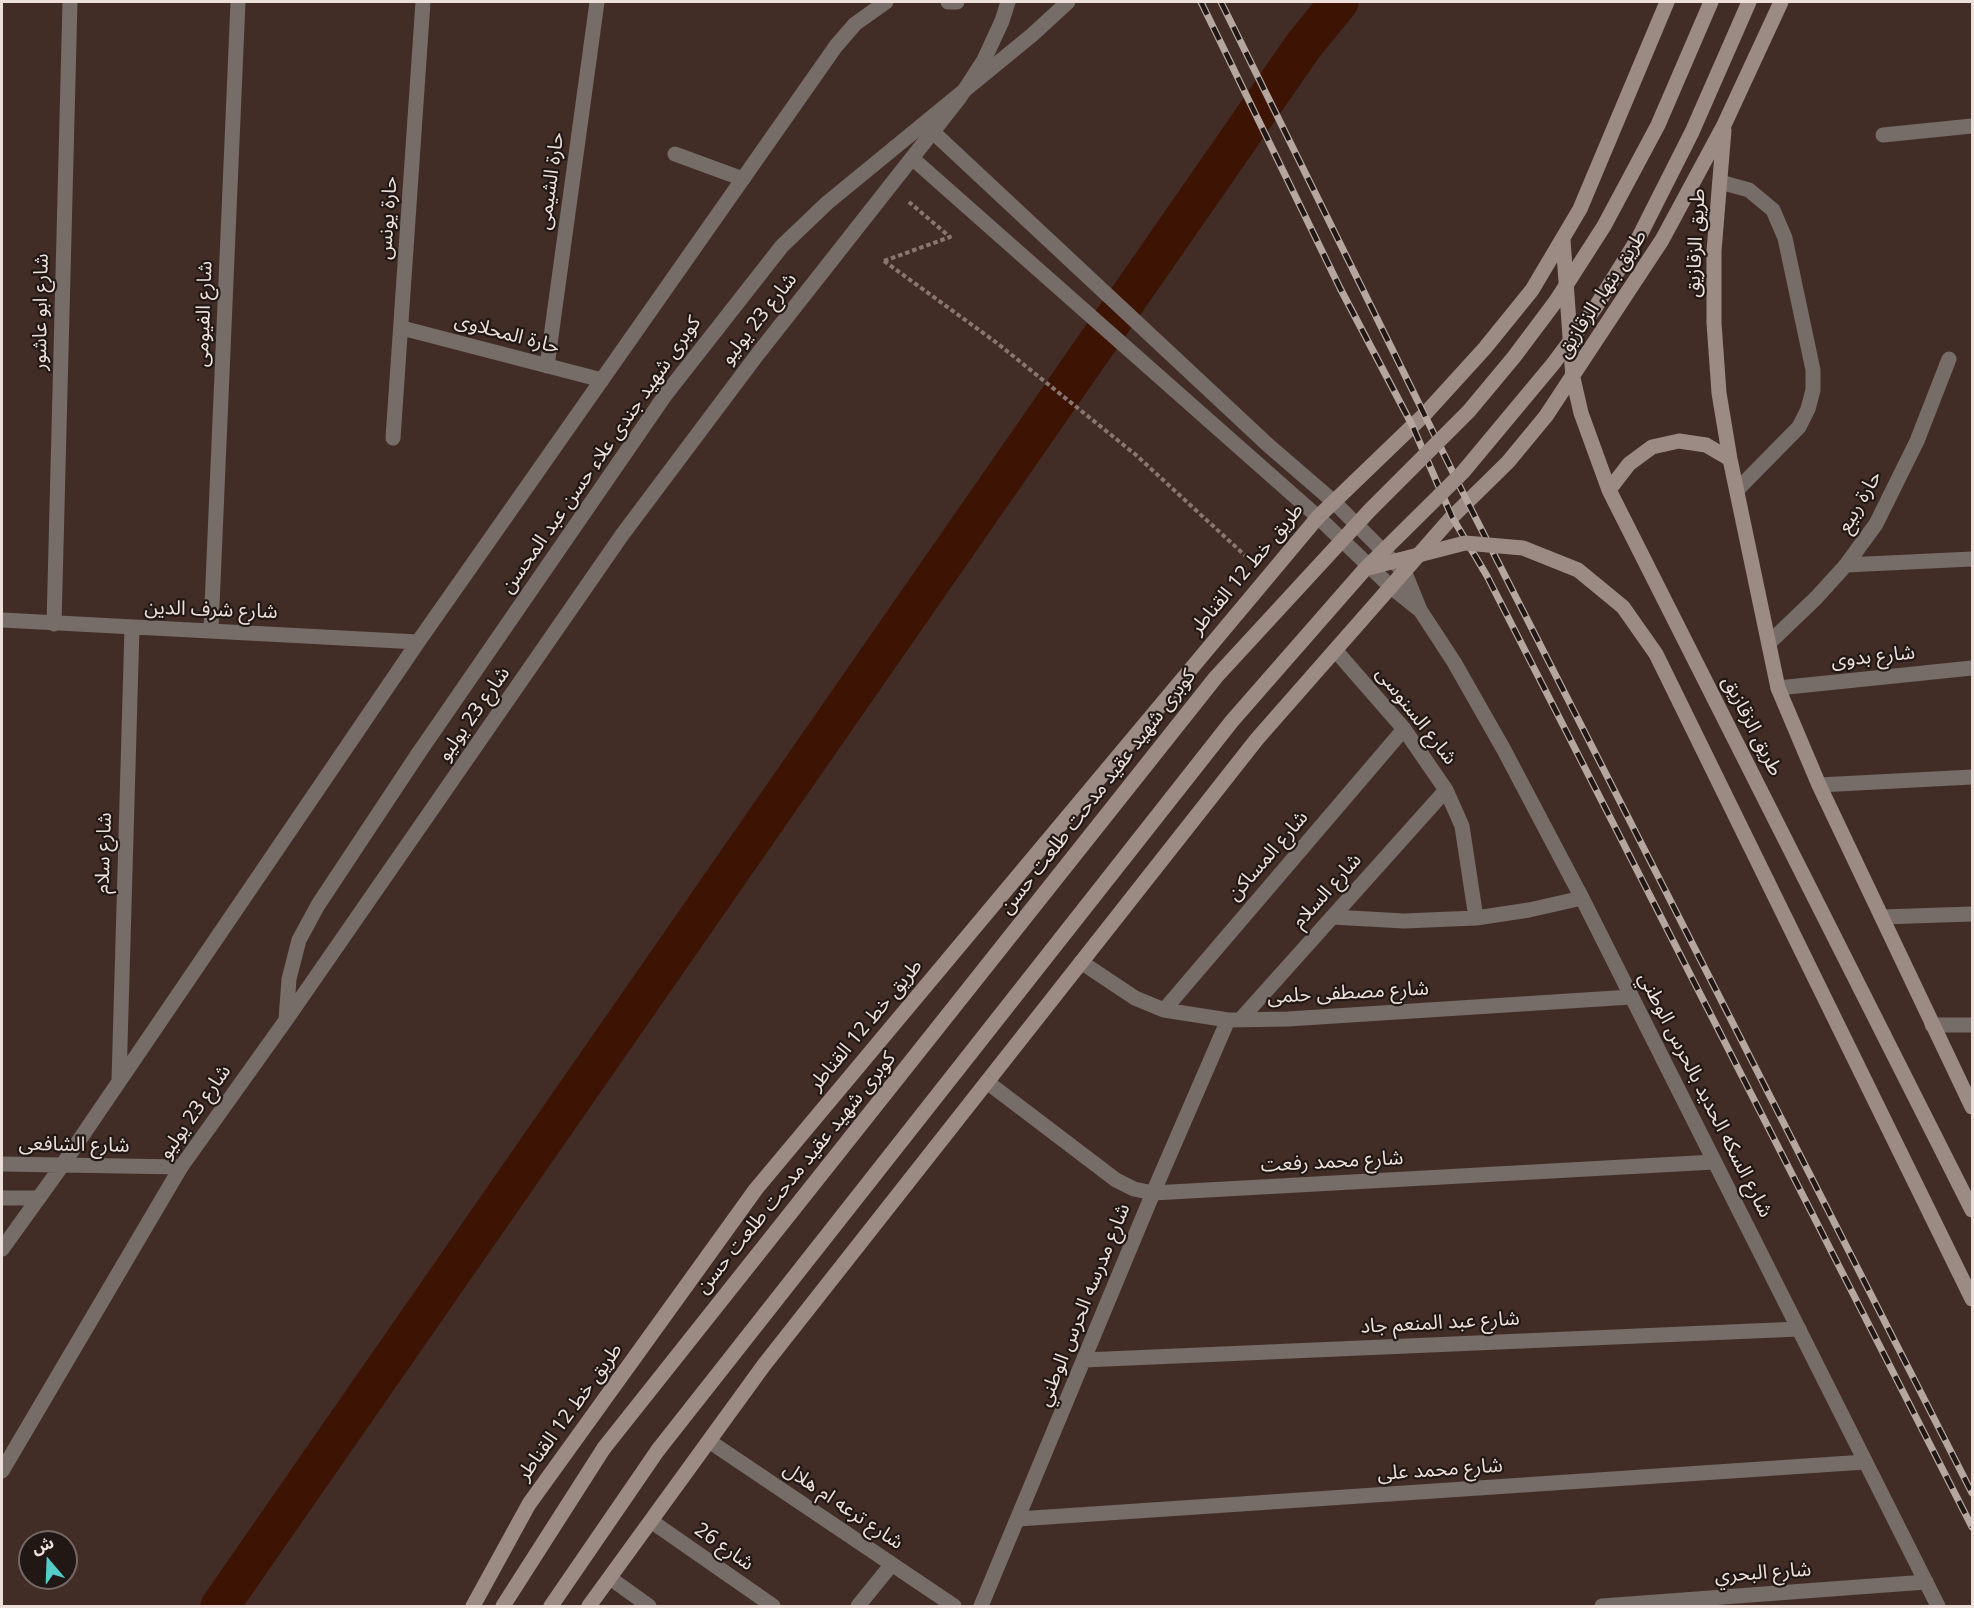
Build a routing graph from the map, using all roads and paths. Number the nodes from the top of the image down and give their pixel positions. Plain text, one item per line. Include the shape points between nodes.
1 (70, 2) edge
2 (238, 2) edge
3 (423, 2) edge
4 (597, 2) edge
5 (886, 2) edge
6 (948, 2) edge
7 (957, 2) edge
8 (1008, 2) edge
9 (1068, 2) edge
10 (1667, 2) edge
11 (1711, 2) edge
12 (1749, 2) edge
13 (1781, 2) edge
14 (1724, 125) junction
15 (1972, 126) edge
16 (933, 132) junction
17 (1883, 135) dead end
18 (675, 154) dead end
19 (912, 158) junction
20 (743, 179) junction
21 (1720, 182) junction
22 (890, 186) junction
23 (1563, 240) junction
24 (402, 328) junction
25 (1949, 359) dead end
26 (547, 366) junction
27 (1573, 378) junction
28 (602, 380) junction
29 (393, 438) dead end
30 (1730, 459) junction
31 (1610, 490) junction
32 (1737, 490) junction
33 (1334, 502) junction
34 (1318, 517) junction
35 (1245, 555) dead end
36 (1972, 559) edge
37 (1846, 565) junction
38 (1365, 569) junction
39 (1405, 573) junction
40 (1391, 587) junction
41 (1420, 610) junction
42 (2, 620) edge
43 (54, 624) junction
44 (132, 628) junction
45 (211, 629) junction
46 (418, 642) junction
47 (1769, 642) junction
48 (1336, 651) junction
49 (1972, 668) edge
50 (1778, 687) junction
51 (1404, 729) junction
52 (1972, 777) edge
53 (1819, 785) junction
54 (1446, 790) junction
55 (1582, 898) junction
56 (1972, 914) edge
57 (1332, 917) junction
58 (1882, 917) junction
59 (1476, 918) junction
60 (1081, 962) junction
61 (1631, 997) junction
62 (1164, 1010) junction
63 (286, 1020) junction
64 (1234, 1020) junction
65 (1932, 1025) junction
66 (1972, 1025) edge
67 (119, 1080) junction
68 (987, 1082) junction
69 (1972, 1107) edge
70 (1714, 1162) junction
71 (2, 1164) edge
72 (61, 1167) junction
73 (181, 1167) junction
74 (1152, 1193) junction
75 (2, 1198) edge
76 (39, 1198) junction
77 (1972, 1210) edge
78 (2, 1249) edge
79 (1972, 1299) edge
80 (1798, 1329) junction
81 (1084, 1360) junction
82 (709, 1441) junction
83 (1865, 1462) junction
84 (2, 1471) edge
85 (1018, 1519) junction
86 (651, 1521) junction
87 (892, 1564) junction
88 (610, 1578) junction
89 (1926, 1582) junction
90 (946, 1604) edge
91 (473, 1606) edge
92 (503, 1606) edge
93 (550, 1606) edge
94 (589, 1606) edge
95 (650, 1606) edge
96 (773, 1606) edge
97 (858, 1606) edge
98 (981, 1606) edge
99 (1602, 1606) edge
100 (1938, 1606) edge

1 - 43 street, شارع ابو عاشور
2 - 45 street, شارع الفيومى
3 - 24 street, حارة يونس
4 - 26 street, حارة الشيمى
5 - 20 street via 855,24 836,46
6 - 7 street
8 - 16 street, شارع 23 يوليو via 984,60
9 - 63 street, كوبرى شهيد جندى علاء حسن عبد المحسن, bridge via 826,203 783,246 666,394 318,905 299,940 289,979
10 - 23 main road via 1580,209
11 - 92 main road, كوبرى شهيد عقيد مدحت طلعت حسن, bridge via 1658,125 1604,226 1514,357 1469,411 1370,510 1216,677 604,1448
12 - 38 main road, bridge via 1692,132 1639,237 1595,308 1502,428
13 - 14 main road, طريق بنها, الزقازيق
14 - 21 main road, طريق الزقازيق
14 - 27 main road, طريق بنها, الزقازيق via 1662,240
15 - 17 street
16 - 19 street, شارع 23 يوليو
16 - 33 street, شارع السكه الحديد بالحرس الوطني
18 - 20 street
19 - 22 street, شارع 23 يوليو
19 - 34 street, شارع السكه الحديد بالحرس الوطني
20 - 28 street
21 - 30 main road, طريق الزقازيق via 1714,251 1714,323 1719,393
21 - 32 street via 1749,190 1773,210 1785,238 1813,370 1813,390 1799,427
22 - 35 path via 950,237 884,261 997,343 1136,455
22 - 63 street, شارع 23 يوليو via 622,535
23 - 27 main road, طريق الزقازيق
23 - 33 main road via 1532,290 1485,348 1424,415
24 - 26 street, حارة المحلاوى
24 - 29 street, حارة يونس
25 - 37 street, حارة ربيع via 1917,441 1881,514
26 - 28 street, حارة المحلاوى
27 - 31 main road, طريق الزقازيق via 1581,413
27 - 39 main road, طريق بنها, الزقازيق via 1508,462 1452,517
28 - 46 street
30 - 31 main road via 1706,445 1679,441 1652,447 1629,464
30 - 32 main road, طريق الزقازيق
31 - 77 main road, طريق الزقازيق
32 - 47 main road, طريق الزقازيق
33 - 34 main road, طريق خط 12 القناطر
33 - 39 street, شارع السكه الحديد بالحرس الوطني
34 - 40 street, شارع السكه الحديد بالحرس الوطني
34 - 91 main road, طريق خط 12 القناطر via 756,1189 529,1504
36 - 37 street
37 - 47 street, حارة ربيع
38 - 79 main road, bridge via 1465,543 1523,548 1578,570 1623,607 1661,665
38 - 93 main road, bridge via 1232,721 658,1450
39 - 40 main road
39 - 41 street, شارع السكه الحديد بالحرس الوطني
40 - 41 street, شارع السكه الحديد بالحرس الوطني
40 - 48 main road
41 - 55 street, شارع السكه الحديد بالحرس الوطني via 1504,750
42 - 43 street, شارع شرف الدين
43 - 44 street, شارع شرف الدين
44 - 45 street, شارع شرف الدين
44 - 67 street, شارع سلام
45 - 46 street, شارع شرف الدين
46 - 67 street
47 - 50 main road, طريق الزقازيق
48 - 51 street, شارع السنوسى
48 - 60 main road via 1257,739
49 - 50 street, شارع بدوى
50 - 53 main road, طريق الزقازيق
51 - 54 street, شارع السنوسى
51 - 62 street, شارع المساكن
52 - 53 street
53 - 58 main road, طريق الزقازيق
54 - 57 street, شارع السلام
54 - 59 street, شارع السنوسى via 1462,826
55 - 59 street
55 - 61 street, شارع السكه الحديد بالحرس الوطني
56 - 58 street
57 - 59 street via 1404,921
57 - 64 street, شارع السلام
58 - 65 main road, طريق الزقازيق
60 - 62 street, شارع مصطفى حلمى via 1135,998
60 - 68 main road
61 - 64 street, شارع مصطفى حلمى
61 - 70 street, شارع السكه الحديد بالحرس الوطني
62 - 64 street, شارع مصطفى حلمى
63 - 73 street, شارع 23 يوليو
64 - 74 street, شارع مدرسه الحرس الوطني
65 - 66 street
65 - 69 main road, طريق الزقازيق
67 - 72 street
68 - 74 street, شارع محمد رفعت via 1116,1180
68 - 82 main road via 764,1365
70 - 74 street, شارع محمد رفعت
70 - 80 street, شارع السكه الحديد بالحرس الوطني
71 - 72 street, شارع الشافعى
72 - 73 street, شارع الشافعى
72 - 76 street
73 - 84 street, شارع 23 يوليو
74 - 81 street, شارع مدرسه الحرس الوطني
75 - 76 street
76 - 78 street
80 - 81 street, شارع عبد المنعم جاد
80 - 83 street, شارع السكه الحديد بالحرس الوطني
81 - 85 street, شارع مدرسه الحرس الوطني
82 - 86 main road
82 - 87 street, شارع ترعه ام هلال
83 - 85 street, شارع محمد على
83 - 89 street, شارع السكه الحديد بالحرس الوطني
85 - 98 street, شارع مدرسه الحرس الوطني
86 - 88 main road
86 - 96 street, شارع 26
87 - 90 street, شارع ترعه ام هلال
87 - 97 street
88 - 94 main road
88 - 95 street
89 - 99 street, شارع البحري
89 - 100 street, شارع السكه الحديد بالحرس الوطني

